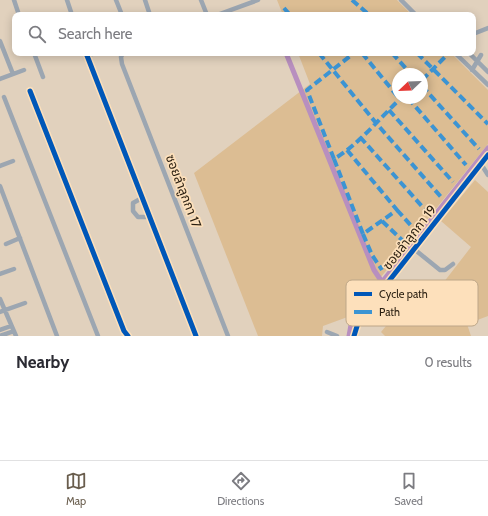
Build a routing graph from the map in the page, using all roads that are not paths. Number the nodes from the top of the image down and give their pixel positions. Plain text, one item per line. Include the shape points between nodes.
1 (14, 0) edge
2 (67, 0) edge
3 (116, 0) edge
4 (145, 0) edge
5 (201, 0) edge
6 (256, 0) edge
7 (401, 0) edge
8 (18, 12) edge
9 (71, 12) edge
10 (121, 12) edge
11 (149, 12) edge
12 (206, 12) edge
13 (225, 12) edge
14 (413, 12) edge
15 (488, 28) edge
16 (476, 33) edge
17 (0, 40) edge
18 (481, 55) dead end
19 (35, 56) edge
20 (87, 56) edge
21 (122, 56) edge
22 (458, 56) edge
23 (472, 56) edge
24 (477, 61) junction
25 (24, 70) dead end
26 (472, 70) junction
27 (488, 72) edge
28 (13, 74) junction
29 (43, 76) dead end
30 (0, 79) edge
31 (488, 85) edge
32 (30, 91) dead end
33 (4, 97) dead end
34 (488, 155) edge
35 (13, 161) dead end
36 (481, 164) junction
37 (0, 166) edge
38 (488, 175) edge
39 (0, 186) edge
40 (142, 198) junction
41 (149, 217) junction
42 (20, 238) junction
43 (6, 244) dead end
44 (414, 249) junction
45 (453, 264) dead end
46 (14, 269) dead end
47 (0, 274) edge
48 (389, 280) edge
49 (0, 298) edge
50 (25, 303) dead end
51 (2, 311) edge
52 (11, 326) junction
53 (357, 326) edge
54 (0, 330) edge
55 (328, 332) dead end
56 (15, 334) edge
57 (0, 336) edge
58 (58, 336) edge
59 (98, 336) edge
60 (128, 336) edge
61 (196, 336) edge
62 (228, 336) edge
63 (337, 336) edge
64 (354, 336) edge

1 - 8 street
2 - 9 street
3 - 10 street
4 - 11 street
5 - 12 street
6 - 13 street
7 - 14 street
15 - 16 street
17 - 28 street
18 - 24 street
19 - 29 street
20 - 40 street
21 - 62 street, ซอยลำลูกกา 17 via 122,64
22 - 26 street
23 - 24 street
24 - 26 street
24 - 27 street
25 - 28 street
26 - 31 street
28 - 30 street
32 - 60 street
33 - 59 street
34 - 36 street, ซอยลำลูกกา 19
35 - 37 street
36 - 38 street
36 - 44 street, ซอยลำลูกกา 19
39 - 42 street
40 - 41 street
40 - 41 street via 133,203 133,211 138,217
41 - 61 street
42 - 43 street
42 - 58 street
44 - 45 street via 440,270 445,270
44 - 48 street, ซอยลำลูกกา 19
46 - 47 street
49 - 51 street
50 - 51 street
51 - 52 street
52 - 54 street
52 - 56 street
53 - 64 street, ซอยลำลูกกา 19
55 - 63 street
56 - 57 street

